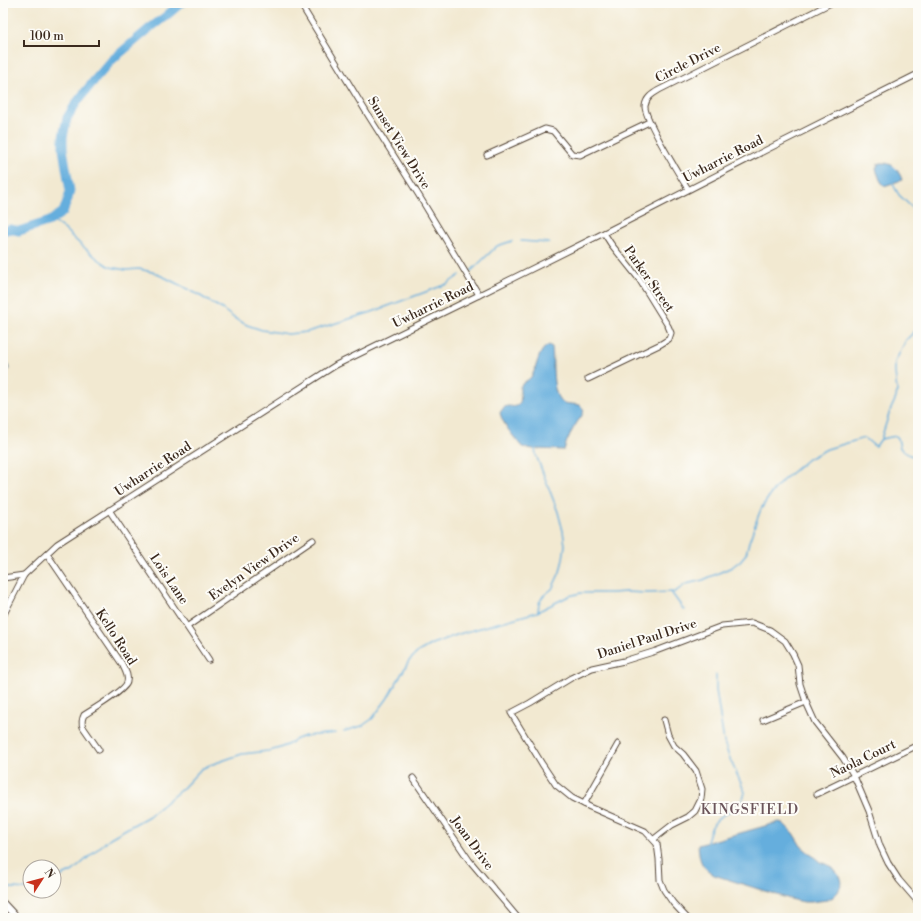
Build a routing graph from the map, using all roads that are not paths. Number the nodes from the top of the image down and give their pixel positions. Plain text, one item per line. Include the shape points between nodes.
1 (300, 3) edge
2 (830, 3) edge
3 (918, 74) edge
4 (650, 122) junction
5 (487, 155) dead end
6 (688, 190) junction
7 (604, 233) junction
8 (479, 295) junction
9 (588, 379) dead end
10 (109, 510) junction
11 (313, 540) dead end
12 (47, 554) junction
13 (24, 575) junction
14 (3, 578) edge
15 (3, 616) edge
16 (188, 626) junction
17 (209, 660) dead end
18 (806, 702) junction
19 (664, 720) dead end
20 (763, 720) dead end
21 (618, 744) dead end
22 (918, 744) edge
23 (99, 750) dead end
24 (854, 776) junction
25 (413, 778) dead end
26 (817, 794) dead end
27 (584, 804) junction
28 (654, 839) junction
29 (918, 902) edge
30 (3, 904) edge
31 (17, 918) edge
32 (518, 918) edge
33 (687, 918) edge

1 - 8 street, Sunset View Drive
2 - 4 street, Circle Drive via 652,94 645,105
3 - 6 street, Uwharrie Road
4 - 5 street via 580,155 572,154 553,131 545,129
4 - 6 street, Circle Drive
6 - 7 street, Uwharrie Road
7 - 8 street, Uwharrie Road
7 - 9 street, Parker Street via 639,279 671,333 669,339 661,344
8 - 10 street, Uwharrie Road via 336,364
10 - 12 street, Uwharrie Road via 57,544
10 - 16 street, Lois Lane
11 - 16 street, Evelyn View Drive
12 - 13 street, Uwharrie Road
12 - 23 street, Kello Road via 126,673 126,685 84,715 83,727
13 - 14 street
13 - 15 street, Uwharrie Road
16 - 17 street, Lois Lane
18 - 20 street
18 - 24 street, Daniel Paul Drive via 815,722
18 - 27 street, Daniel Paul Drive via 800,684 798,665 785,641 770,630 752,623 722,626 650,653 592,668 511,713 556,785
19 - 28 street via 674,746 696,771 702,789 701,799 694,811
21 - 27 street
22 - 24 street, Naola Court
24 - 26 street, Naola Court
24 - 29 street, Daniel Paul Drive via 888,863
25 - 32 street, Joan Drive via 469,860
27 - 28 street, Daniel Paul Drive via 646,831
28 - 33 street via 657,844 660,880 664,890
30 - 31 street

